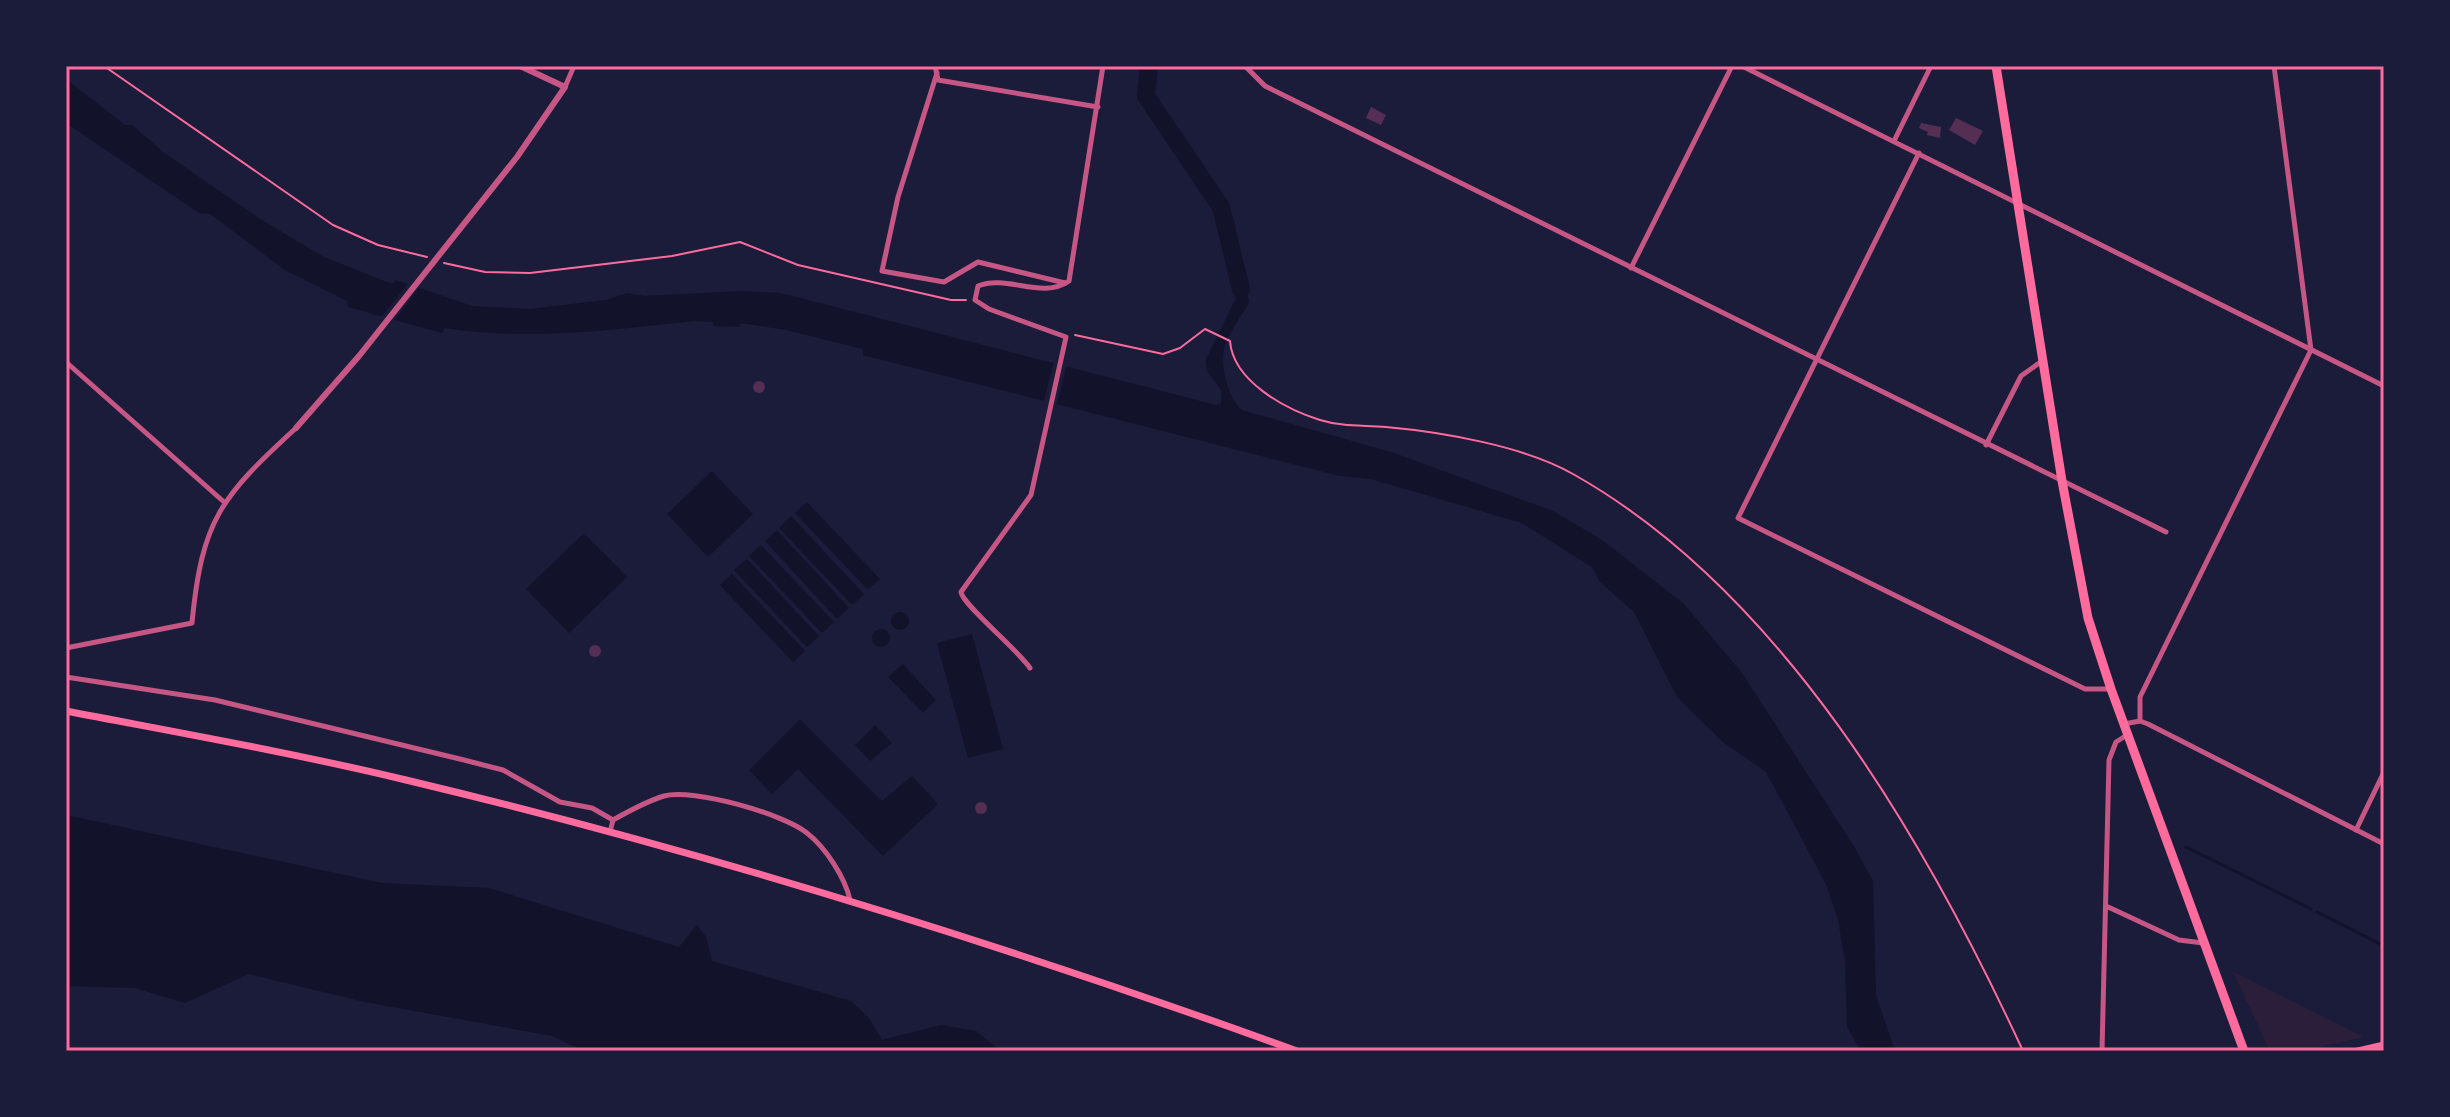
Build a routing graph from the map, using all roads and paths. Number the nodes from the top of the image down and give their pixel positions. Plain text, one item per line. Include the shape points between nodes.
1 (104, 66) edge
2 (520, 66) edge
3 (574, 66) edge
4 (1103, 66) edge
5 (1245, 66) edge
6 (1732, 66) edge
7 (1742, 66) edge
8 (1931, 66) edge
9 (1996, 66) edge
10 (2274, 66) edge
11 (936, 69) edge
12 (565, 87) junction
13 (1098, 107) junction
14 (1894, 141) junction
15 (1919, 153) junction
16 (2019, 203) junction
17 (425, 256) dead end
18 (442, 262) dead end
19 (1631, 268) junction
20 (1066, 284) junction
21 (975, 300) junction
22 (1066, 337) junction
23 (2311, 350) junction
24 (1817, 360) junction
25 (2044, 360) junction
26 (66, 362) edge
27 (2384, 386) edge
28 (296, 428) joint
29 (1986, 445) junction
30 (2062, 481) junction
31 (224, 502) junction
32 (2166, 532) dead end
33 (66, 648) edge
34 (1030, 668) dead end
35 (66, 677) edge
36 (2111, 689) junction
37 (66, 711) edge
38 (2140, 721) junction
39 (2124, 724) junction
40 (2127, 735) junction
41 (2384, 772) edge
42 (613, 820) junction
43 (2356, 830) junction
44 (610, 832) junction
45 (2384, 844) edge
46 (850, 900) junction
47 (2106, 906) junction
48 (2203, 943) junction
49 (2384, 1045) edge
50 (1297, 1051) edge
51 (2023, 1051) edge
52 (2102, 1051) edge
53 (2244, 1051) edge
54 (2358, 1051) edge

1 - 17 path via 333,225 378,245
2 - 12 street
3 - 12 street
4 - 13 street
5 - 19 street via 1265,86
6 - 19 street
7 - 14 street
8 - 14 street
9 - 16 highway
10 - 23 street
11 - 13 street via 938,80
11 - 20 street via 882,271 944,282 972,263 987,262
12 - 28 street via 524,148
13 - 20 street via 1072,274
14 - 15 street
15 - 16 street
15 - 24 street
16 - 23 street
16 - 25 highway
18 - 21 path via 485,272 530,273 740,242 798,265 951,300
19 - 24 street
20 - 21 street via 1045,288 984,283 975,289
21 - 22 street
22 - 34 street via 1031,495 961,592 965,604 1002,634
22 - 51 path via 1078,335 1163,354 1180,348 1201,329 1213,332 1230,341 1231,356 1260,389 1290,408 1319,420 1482,443 1546,460 1595,486 1678,544 1787,661 1857,756 1967,936
23 - 27 street
23 - 38 street via 2140,697
24 - 29 street
24 - 36 street via 1738,518 2085,689
25 - 29 street via 2021,376
25 - 30 highway
26 - 31 street
28 - 31 street
29 - 30 street
30 - 32 street
30 - 36 highway via 2088,618
31 - 33 street via 204,541 192,623
35 - 42 street via 215,700 503,770 560,802 592,808
36 - 39 highway
37 - 44 main road via 347,766
38 - 39 street
38 - 43 street
39 - 40 highway
40 - 47 street via 2116,742 2109,760
40 - 48 highway
41 - 43 street
42 - 44 street
42 - 46 street via 666,795 690,795 758,812 808,833 844,882
43 - 45 street
44 - 46 main road
46 - 50 main road via 1073,971
47 - 48 street via 2179,940
47 - 52 street
48 - 53 highway
49 - 54 main road

